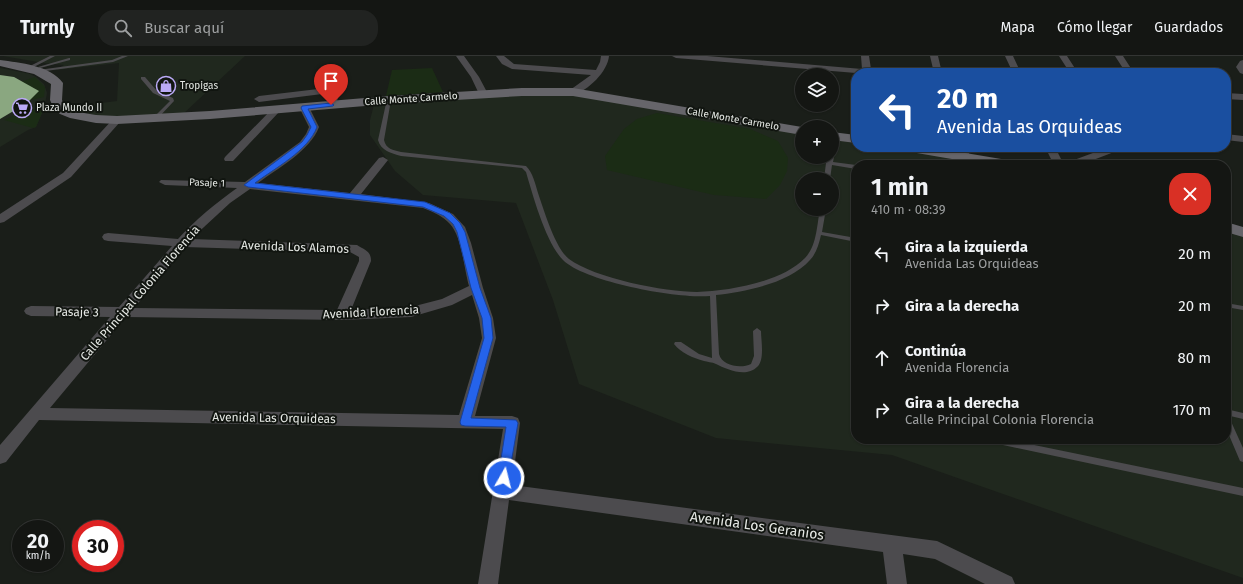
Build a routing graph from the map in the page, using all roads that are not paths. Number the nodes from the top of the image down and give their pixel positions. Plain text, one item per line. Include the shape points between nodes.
1 (53, 56) edge
2 (126, 56) edge
3 (460, 56) edge
4 (500, 56) edge
5 (605, 56) edge
6 (676, 56) edge
7 (865, 56) edge
8 (934, 56) edge
9 (1009, 56) edge
10 (1063, 56) edge
11 (1119, 56) edge
12 (69, 59) dead end
13 (1, 64) edge
14 (1243, 64) edge
15 (866, 68) edge
16 (937, 68) edge
17 (1015, 68) edge
18 (1071, 68) edge
19 (1127, 68) edge
20 (33, 70) junction
21 (851, 71) edge
22 (1243, 71) edge
23 (598, 73) junction
24 (143, 78) dead end
25 (573, 92) junction
26 (483, 94) junction
27 (1231, 96) edge
28 (1243, 97) edge
29 (259, 99) dead end
30 (389, 100) junction
31 (331, 105) junction
32 (304, 108) junction
33 (276, 110) junction
34 (156, 117) junction
35 (117, 120) junction
36 (795, 130) edge
37 (839, 137) edge
38 (1231, 138) edge
39 (851, 139) edge
40 (1243, 139) edge
41 (963, 152) edge
42 (1105, 152) edge
43 (229, 159) dead end
44 (383, 160) dead end
45 (994, 160) edge
46 (1083, 160) edge
47 (834, 164) edge
48 (851, 167) edge
49 (165, 182) dead end
50 (248, 185) junction
51 (353, 196) junction
52 (821, 216) edge
53 (0, 220) edge
54 (1231, 228) edge
55 (819, 232) junction
56 (1243, 232) edge
57 (108, 237) dead end
58 (851, 239) edge
59 (182, 243) junction
60 (476, 288) junction
61 (713, 293) junction
62 (1231, 306) edge
63 (1243, 308) edge
64 (31, 311) dead end
65 (123, 312) junction
66 (342, 315) junction
67 (757, 331) dead end
68 (678, 344) dead end
69 (717, 361) junction
70 (1231, 413) edge
71 (35, 414) junction
72 (1243, 416) edge
73 (465, 422) junction
74 (1231, 430) edge
75 (1013, 444) edge
76 (0, 458) edge
77 (1243, 458) edge
78 (502, 491) junction
79 (1243, 492) edge
80 (892, 544) junction
81 (488, 584) edge
82 (897, 584) edge
83 (1005, 584) edge

1 - 20 lane
2 - 20 lane via 113,61
3 - 26 street
4 - 23 street via 512,66
5 - 23 street
6 - 21 street
7 - 15 street
8 - 16 street
9 - 17 street
10 - 18 street
11 - 19 street
12 - 20 lane
13 - 20 street, Calle Monte Carmelo
14 - 22 street via 1240,67
20 - 35 street, Calle Monte Carmelo via 48,75 57,84 56,100 65,111 96,119
23 - 25 street
24 - 34 lane via 155,92 172,99
25 - 26 street, Calle Monte Carmelo
25 - 36 street, Calle Monte Carmelo
26 - 30 street, Calle Monte Carmelo
27 - 28 street
29 - 31 street via 335,90
30 - 31 street, Calle Monte Carmelo
30 - 61 lane via 381,140 386,149 401,154 524,167 529,172 557,248 565,259 577,267 622,282 647,287 696,294
31 - 32 street, Calle Monte Carmelo
32 - 33 street, Calle Monte Carmelo
32 - 50 street, Calle Principal Colonia Florencia via 314,127 311,135 304,144
33 - 34 street, Calle Monte Carmelo
33 - 43 street
34 - 35 street, Calle Monte Carmelo
35 - 53 street via 67,175
37 - 39 street
38 - 40 street
41 - 45 street
42 - 46 street
44 - 51 street
47 - 48 lane
49 - 50 street, Pasaje 1
50 - 51 street
50 - 59 street, Calle Principal Colonia Florencia via 226,201
51 - 60 street via 425,204 447,214 461,232
52 - 55 lane
54 - 56 street
55 - 58 lane
55 - 61 lane via 809,258 798,267 762,283
57 - 59 street
59 - 65 street, Calle Principal Colonia Florencia
59 - 66 street, Avenida Los Alamos via 359,250 365,255 365,261
60 - 66 street, Avenida Florencia via 447,302 411,312
60 - 73 street via 486,318 489,338
61 - 69 lane
62 - 63 lane
64 - 65 street, Pasaje 3
65 - 66 street, Avenida Florencia
65 - 71 street, Calle Principal Colonia Florencia
67 - 69 lane via 756,363 753,367 741,369
68 - 69 lane via 698,358
70 - 72 lane
71 - 73 street, Avenida Las Orquideas
71 - 76 street, Calle Principal Colonia Florencia
73 - 78 street, Avenida Las Orquideas via 512,423
74 - 77 lane
75 - 79 lane
78 - 80 street, Avenida Los Geranios
78 - 81 street
80 - 82 street
80 - 83 street, Avenida Los Geranios via 937,550

